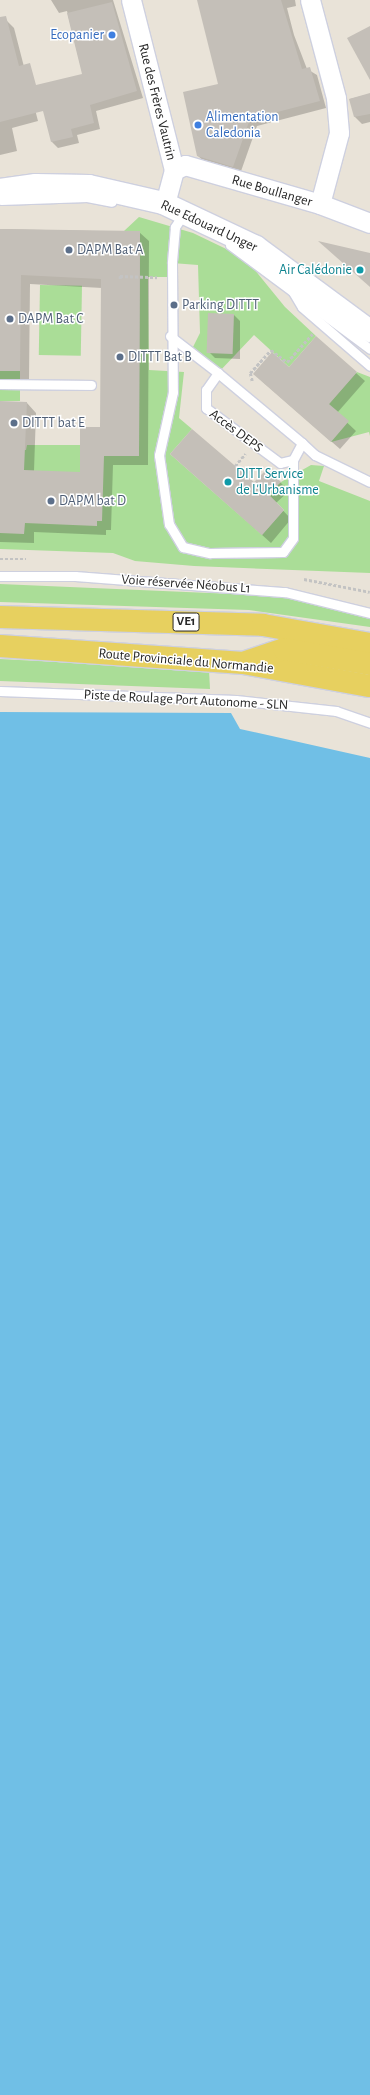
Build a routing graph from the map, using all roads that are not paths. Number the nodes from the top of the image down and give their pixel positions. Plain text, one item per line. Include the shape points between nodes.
1 (131, 0) edge
2 (310, 0) edge
3 (174, 170) junction
4 (0, 190) edge
5 (0, 200) edge
6 (320, 204) junction
7 (176, 212) junction
8 (370, 223) edge
9 (276, 261) junction
10 (291, 288) junction
11 (370, 331) edge
12 (170, 336) junction
13 (370, 349) edge
14 (370, 366) edge
15 (218, 373) junction
16 (0, 384) edge
17 (92, 386) dead end
18 (302, 444) junction
19 (293, 460) junction
20 (370, 482) edge
21 (0, 576) edge
22 (370, 613) edge
23 (0, 617) edge
24 (370, 644) edge
25 (0, 646) edge
26 (243, 663) junction
27 (370, 664) edge
28 (370, 686) edge
29 (0, 691) edge
30 (370, 723) edge

1 - 3 street, Rue des Frères Vautrin
2 - 6 street via 336,98 339,133
3 - 6 street, Rue Boullanger via 185,165
3 - 7 street, Rue des Frères Vautrin
4 - 7 street, Rue Edouard Unger via 36,185 89,186
5 - 7 lane via 87,197
6 - 8 street, Rue Boullanger
7 - 9 street, Rue Edouard Unger via 256,247
7 - 10 lane via 228,243
7 - 12 lane
9 - 10 lane
9 - 11 street, Rue Edouard Unger
10 - 13 lane
10 - 14 lane via 302,306 320,324
12 - 15 lane
12 - 19 lane via 173,392 159,455 169,524 183,547 210,553 283,552 293,538
15 - 18 lane
15 - 19 lane, Accès DEPS via 206,390 206,408 280,463
16 - 17 lane
18 - 19 lane
18 - 20 lane via 315,455
21 - 22 lane, Voie réservée Néobus L1 via 75,576 285,592
23 - 24 main road, VE1 via 263,624
25 - 26 main road, Route Provinciale du Normandie
26 - 27 main road via 284,649
26 - 28 main road, Route Provinciale du Normandie
29 - 30 lane, Piste de Roulage Port Autonome - SLN via 236,700 336,711

